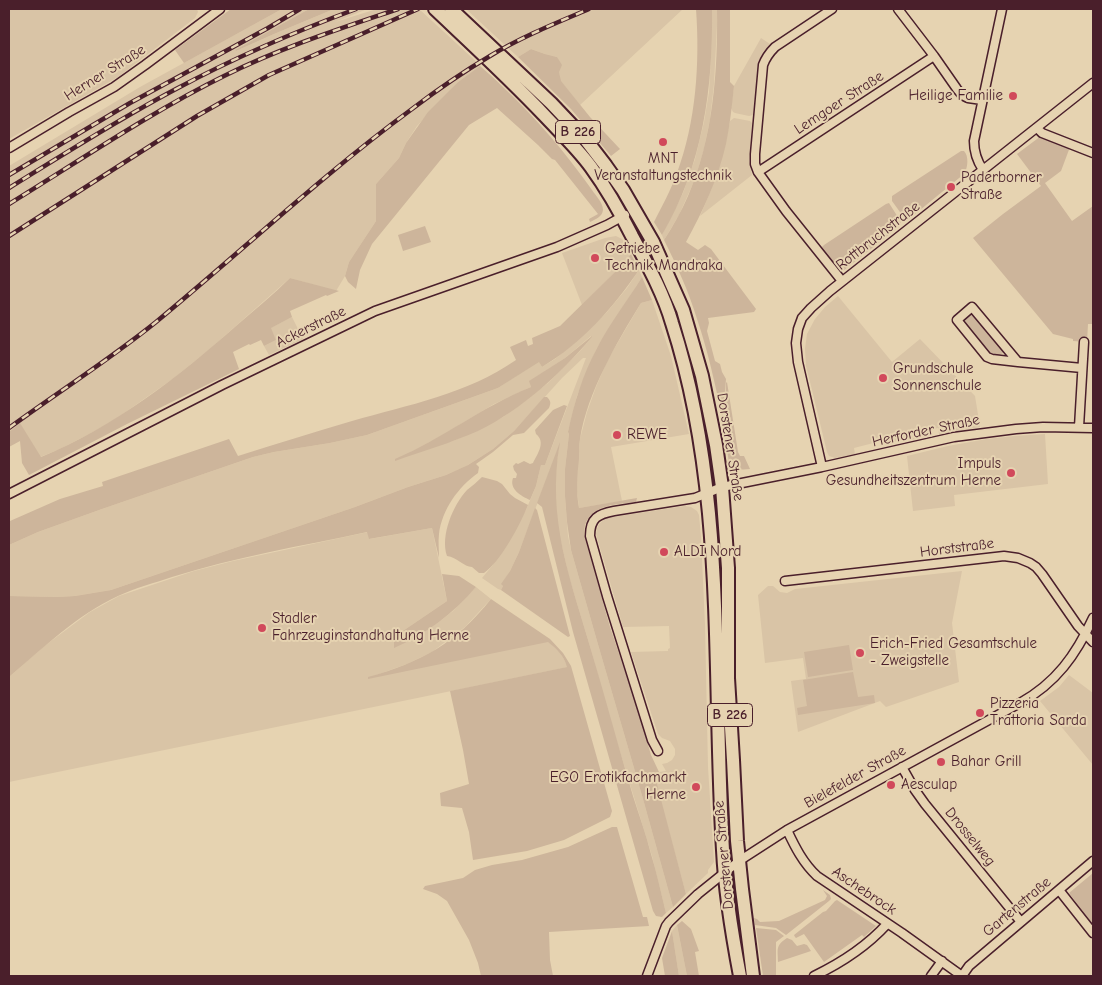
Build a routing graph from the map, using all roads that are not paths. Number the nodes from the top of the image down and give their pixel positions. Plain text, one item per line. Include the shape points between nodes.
1 (220, 9) edge
2 (435, 9) edge
3 (451, 9) edge
4 (832, 9) edge
5 (898, 9) edge
6 (1002, 9) edge
7 (210, 12) edge
8 (934, 56) junction
9 (1093, 83) edge
10 (982, 100) junction
11 (1036, 128) junction
12 (9, 148) edge
13 (1093, 153) edge
14 (983, 170) junction
15 (758, 172) junction
16 (635, 209) junction
17 (622, 217) junction
18 (842, 282) junction
19 (1084, 342) dead end
20 (1018, 362) junction
21 (1082, 368) junction
22 (1079, 427) junction
23 (1093, 428) edge
24 (822, 467) junction
25 (722, 487) junction
26 (708, 493) junction
27 (9, 494) edge
28 (785, 581) dead end
29 (1093, 618) edge
30 (1086, 635) junction
31 (1093, 642) edge
32 (658, 751) dead end
33 (902, 767) junction
34 (787, 830) junction
35 (739, 861) junction
36 (1093, 861) edge
37 (725, 873) junction
38 (1059, 890) junction
39 (1021, 922) junction
40 (887, 924) junction
41 (1093, 932) edge
42 (942, 961) junction
43 (647, 976) edge
44 (740, 976) edge
45 (753, 976) edge
46 (814, 976) edge
47 (931, 976) edge
48 (962, 976) edge

1 - 7 street, Herner Straße
2 - 17 main road, Dorstener Straße / B 226 via 524,93 573,145 592,168
3 - 16 main road, Dorstener Straße / B 226 via 586,140
4 - 15 street via 765,58 755,154
5 - 8 street
6 - 10 street
7 - 12 street, Herner Straße via 114,87
8 - 10 street via 962,95
8 - 15 street, Lemgoer Straße
9 - 11 street, Rottbruchstraße
10 - 14 street via 974,145
11 - 13 street
11 - 14 street, Rottbruchstraße
14 - 18 street, Rottbruchstraße
15 - 18 street
16 - 17 street, Ackerstraße
16 - 25 main road, Dorstener Straße / B 226 via 660,255 683,310 702,376
17 - 26 main road, Dorstener Straße / B 226 via 672,321 695,412
17 - 27 street, Ackerstraße via 557,247 375,311
18 - 24 street, Rottbruchstraße via 802,318 796,343
19 - 21 street
20 - 20 street via 972,307 957,320 987,357
20 - 21 street
21 - 22 street
22 - 23 street, Herforder Straße
22 - 24 street, Herforder Straße via 1016,429 962,436
24 - 25 street, Herforder Straße
25 - 26 street, Herforder Straße
25 - 35 main road, Dorstener Straße / B 226 via 728,568 728,678
26 - 32 street, Dorstener Straße via 686,500 602,513 590,528 607,596
26 - 37 main road, Dorstener Straße / B 226 via 714,571
28 - 30 street, Horststraße via 1004,556 1018,558 1042,574
29 - 30 street, Bielefelder Straße
30 - 31 street, Horststraße
30 - 33 street, Bielefelder Straße via 1056,676 1030,698
33 - 34 street, Bielefelder Straße
33 - 39 street, Drosselweg via 920,797
34 - 35 street, Bielefelder Straße
34 - 40 street, Aschebrock via 811,871
35 - 37 street, Bielefelder Straße
35 - 45 main road, Dorstener Straße / B 226
36 - 38 street, Gartenstraße
37 - 43 street, Bielefelder Straße via 666,926
37 - 44 main road, Dorstener Straße / B 226
38 - 39 street, Gartenstraße
38 - 41 street
39 - 48 street, Gartenstraße via 969,966
40 - 42 street, Aschebrock
40 - 46 street via 865,944
42 - 47 street
42 - 48 street, Aschebrock

